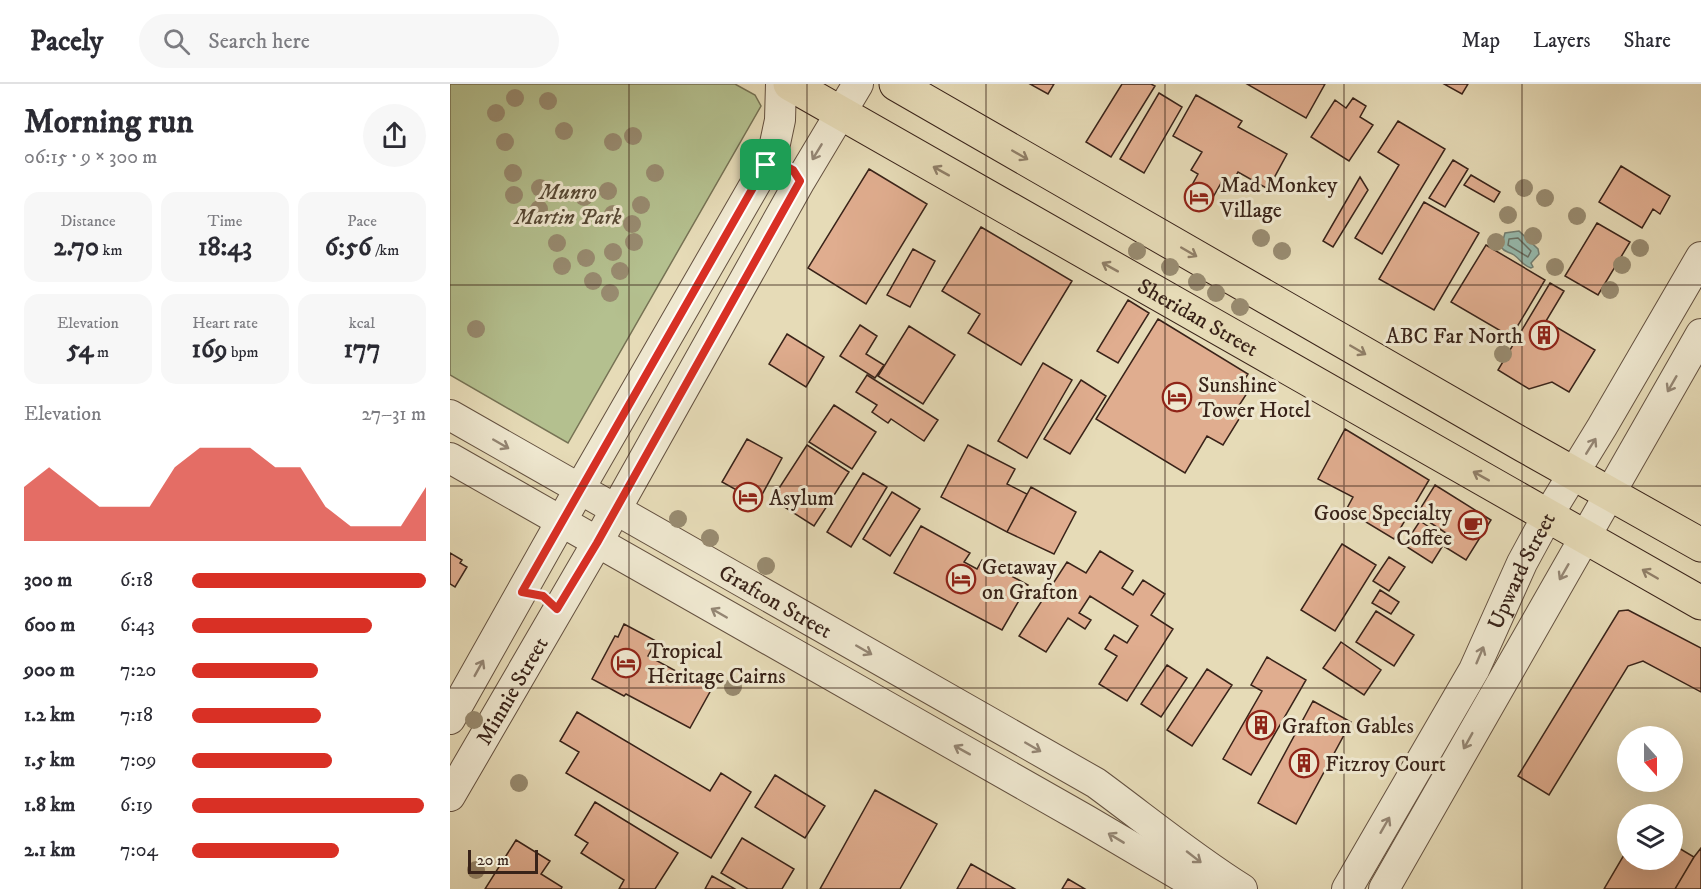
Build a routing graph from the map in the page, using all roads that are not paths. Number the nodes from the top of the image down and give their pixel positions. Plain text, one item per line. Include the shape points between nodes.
1 (858, 84) edge
2 (896, 84) edge
3 (796, 86) edge
4 (840, 114) junction
5 (766, 165) junction
6 (800, 181) junction
7 (1701, 257) edge
8 (1701, 334) edge
9 (450, 415) edge
10 (620, 419) junction
11 (654, 440) junction
12 (450, 458) edge
13 (1574, 473) junction
14 (580, 488) junction
15 (1610, 493) junction
16 (616, 509) junction
17 (1548, 515) junction
18 (561, 522) junction
19 (1584, 537) junction
20 (597, 543) junction
21 (1701, 544) edge
22 (522, 592) junction
23 (766, 594) junction
24 (1701, 603) edge
25 (557, 609) junction
26 (748, 629) junction
27 (450, 719) edge
28 (1101, 786) junction
29 (450, 796) edge
30 (1086, 820) junction
31 (1203, 889) edge
32 (1242, 889) edge
33 (1347, 889) edge
34 (1384, 889) edge

1 - 4 street, Minnie Street
2 -> 13 highway
3 - 4 highway, Sheridan Street
3 - 5 street, Minnie Street
4 -> 6 street, Minnie Street
17 -> 4 highway, Sheridan Street
5 - 6 street via 780,163 793,170
5 - 10 street, Minnie Street
6 - 11 street, Minnie Street
13 -> 7 street, Upward Street
8 -> 15 street, Upward Street
9 -> 14 street, Grafton Street
10 - 11 street via 628,431 644,440
10 - 14 street, Minnie Street
11 - 16 street, Minnie Street
12 - 18 street, Grafton Street
13 - 15 highway
13 - 17 street, Upward Street
14 - 16 street, Grafton Street
14 - 18 street, Minnie Street
15 - 19 street, Upward Street
15 - 21 highway
16 - 20 street, Minnie Street
16 - 23 street, Grafton Street
17 - 19 highway, Sheridan Street
33 -> 17 street, Upward Street via 1474,670
18 - 20 street, Grafton Street
18 - 22 street, Minnie Street
24 -> 19 highway, Sheridan Street
19 -> 34 street, Upward Street
20 - 25 street, Minnie Street
26 -> 20 street, Grafton Street
22 - 25 street via 543,596
27 -> 22 street, Minnie Street
23 - 26 street via 750,612
23 -> 28 street, Grafton Street
25 - 29 street, Minnie Street
30 -> 26 street, Grafton Street
28 - 30 street via 1100,805
28 -> 32 street, Grafton Street via 1203,865
31 -> 30 street, Grafton Street

